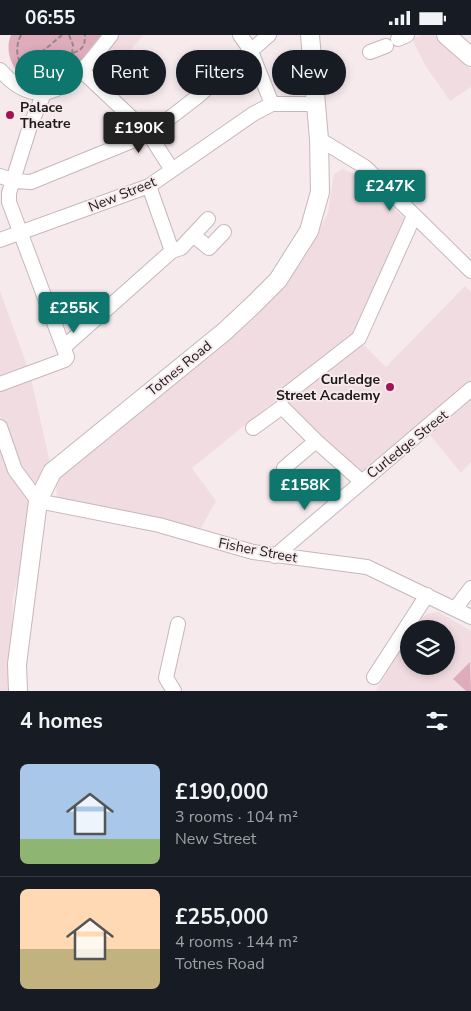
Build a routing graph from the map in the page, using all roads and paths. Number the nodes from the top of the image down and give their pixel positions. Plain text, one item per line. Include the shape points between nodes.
1 (21, 35) edge
2 (62, 35) edge
3 (69, 35) edge
4 (85, 35) edge
5 (111, 35) edge
6 (240, 35) edge
7 (269, 35) edge
8 (310, 35) edge
9 (446, 35) edge
10 (386, 46) dead end
11 (250, 49) junction
12 (18, 50) edge
13 (44, 50) edge
14 (72, 50) edge
15 (80, 50) edge
16 (370, 52) dead end
17 (471, 57) edge
18 (0, 70) edge
19 (83, 72) joint
20 (15, 84) edge
21 (44, 95) edge
22 (317, 103) junction
23 (272, 104) junction
24 (149, 134) junction
25 (319, 139) junction
26 (172, 170) junction
27 (0, 176) edge
28 (15, 181) junction
29 (149, 185) junction
30 (414, 216) junction
31 (208, 219) dead end
32 (224, 232) dead end
33 (20, 233) junction
34 (193, 235) junction
35 (0, 241) edge
36 (172, 251) junction
37 (471, 271) edge
38 (64, 347) junction
39 (0, 384) edge
40 (471, 389) edge
41 (283, 397) dead end
42 (254, 428) dead end
43 (1, 433) edge
44 (316, 441) junction
45 (284, 468) dead end
46 (361, 481) junction
47 (38, 501) junction
48 (275, 557) junction
49 (471, 588) edge
50 (426, 595) junction
51 (455, 609) junction
52 (471, 617) edge
53 (178, 623) dead end
54 (374, 677) dead end
55 (18, 691) edge
56 (174, 691) edge

1 - 12 path
2 - 13 path
3 - 14 path
4 - 15 path via 85,45
5 - 19 street
6 - 11 street
7 - 11 street
8 - 22 main road, Totnes Road
9 - 17 main road
10 - 16 street
11 - 23 street
11 - 24 street via 197,97
18 - 20 street
19 - 24 street
21 - 28 street via 31,123
22 - 23 street, New Street
22 - 25 main road, Totnes Road
23 - 26 street, New Street
24 - 26 street
24 - 28 street via 30,182
25 - 30 street via 366,167
25 - 47 main road, Totnes Road via 320,192 309,231 278,280 224,332 52,472
26 - 29 street, New Street
27 - 28 street
28 - 33 street via 9,193
29 - 33 street, New Street
29 - 36 street
30 - 37 street
30 - 41 street via 359,337
31 - 34 street
32 - 34 street via 209,248
33 - 35 street, New Street
33 - 38 street
34 - 36 street
36 - 38 street
38 - 39 street via 65,359
40 - 46 street, Curledge Street
42 - 44 street via 282,407
43 - 47 street via 15,470
44 - 45 street
44 - 46 street
46 - 48 street, Curledge Street
47 - 48 street, Fisher Street via 159,525
47 - 55 main road, Totnes Road via 18,655
48 - 50 street, Fisher Street via 367,567
49 - 51 street
50 - 51 street, Fisher Street
50 - 54 street
51 - 52 street, Fisher Street
53 - 56 street via 166,678

